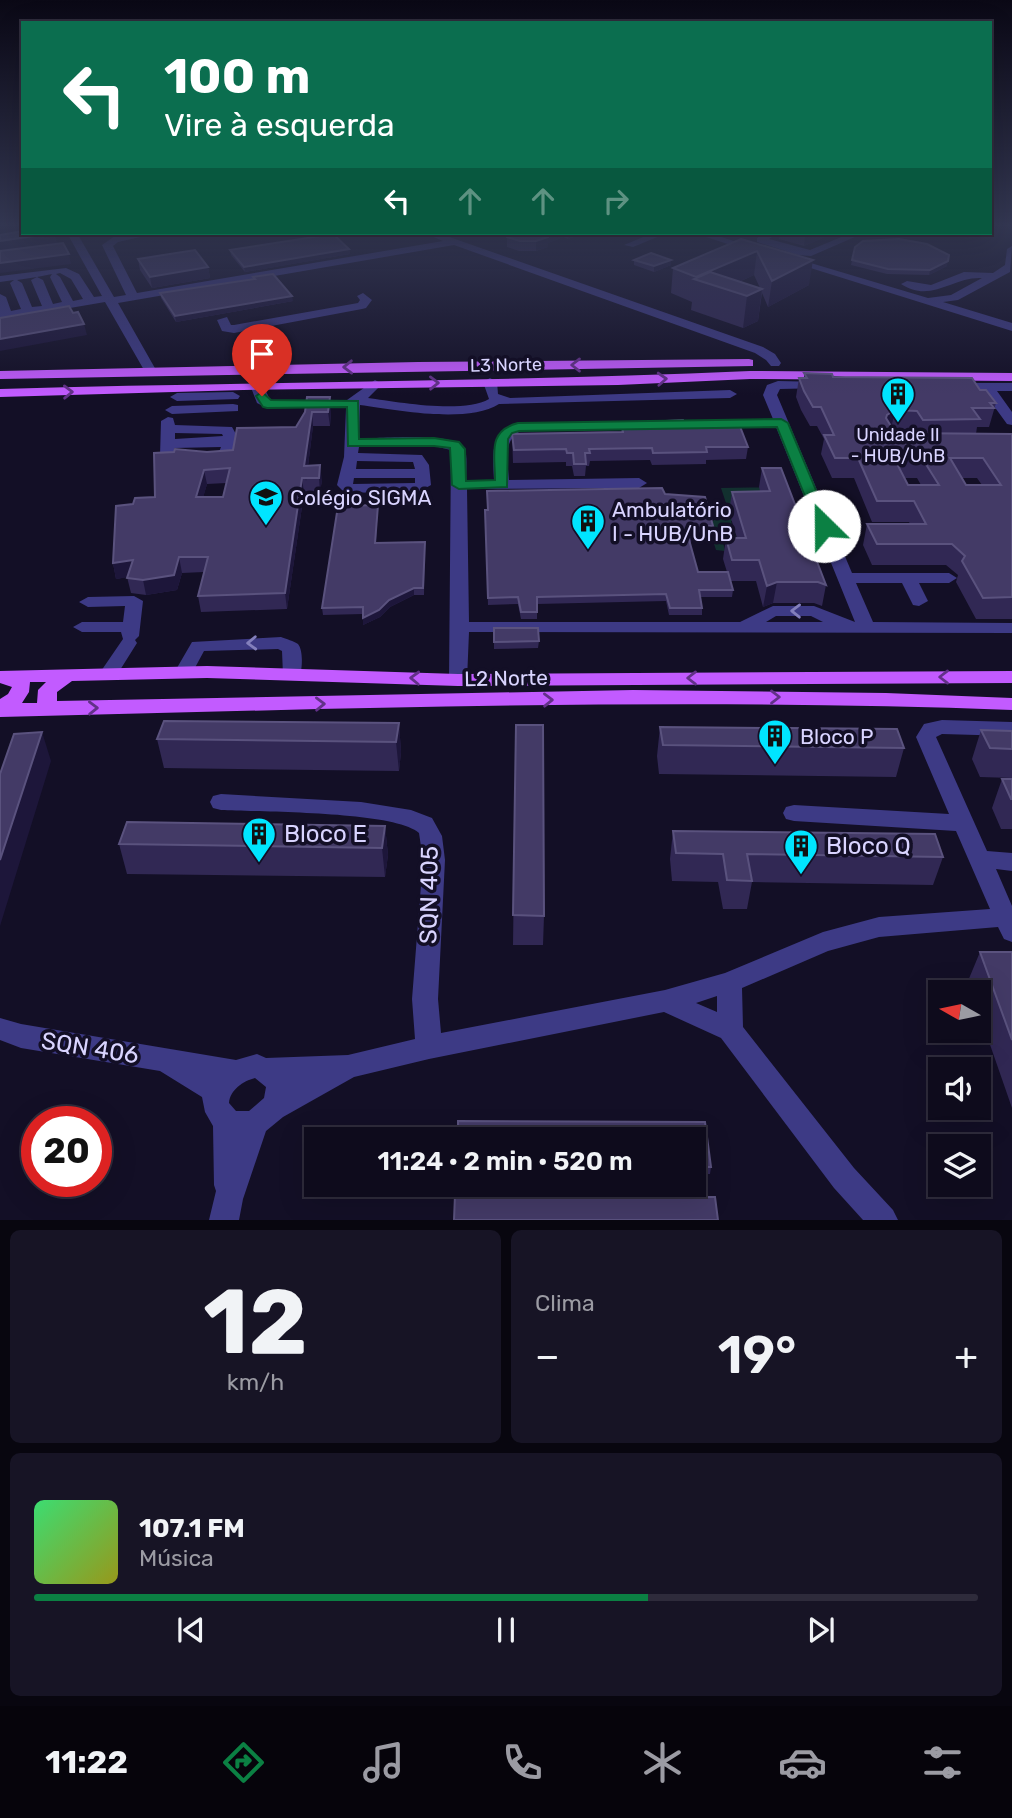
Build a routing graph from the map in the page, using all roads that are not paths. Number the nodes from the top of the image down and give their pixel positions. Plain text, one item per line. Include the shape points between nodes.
1 (30, 281) edge
2 (37, 281) edge
3 (57, 281) edge
4 (79, 281) edge
5 (99, 281) edge
6 (125, 281) edge
7 (223, 281) edge
8 (566, 281) edge
9 (871, 281) edge
10 (898, 281) edge
11 (953, 281) edge
12 (988, 281) edge
13 (16, 283) junction
14 (0, 286) edge
15 (363, 296) dead end
16 (0, 297) edge
17 (133, 297) junction
18 (110, 299) junction
19 (90, 301) junction
20 (953, 304) junction
21 (69, 305) junction
22 (49, 308) junction
23 (28, 311) junction
24 (4, 315) edge
25 (223, 320) dead end
26 (1012, 327) edge
27 (775, 363) junction
28 (643, 365) junction
29 (1012, 365) edge
30 (252, 369) junction
31 (150, 370) junction
32 (0, 374) edge
33 (618, 381) junction
34 (490, 382) junction
35 (375, 384) junction
36 (1003, 385) edge
37 (0, 393) edge
38 (242, 394) junction
39 (730, 394) dead end
40 (497, 400) junction
41 (355, 402) junction
42 (1012, 402) edge
43 (172, 415) junction
44 (1012, 421) edge
45 (781, 423) junction
46 (352, 450) junction
47 (639, 483) dead end
48 (502, 484) junction
49 (459, 485) junction
50 (846, 578) junction
51 (908, 578) junction
52 (949, 578) dead end
53 (919, 601) dead end
54 (88, 602) dead end
55 (82, 627) dead end
56 (460, 627) junction
57 (857, 628) junction
58 (1012, 628) edge
59 (130, 635) junction
60 (183, 673) junction
61 (108, 674) junction
62 (68, 675) junction
63 (292, 675) junction
64 (4, 677) edge
65 (1012, 677) edge
66 (458, 680) junction
67 (1012, 704) edge
68 (0, 709) edge
69 (55, 709) junction
70 (1012, 729) edge
71 (221, 802) dead end
72 (794, 813) dead end
73 (965, 823) junction
74 (982, 859) junction
75 (1012, 862) edge
76 (1008, 925) edge
77 (730, 982) junction
78 (665, 1001) junction
79 (730, 1030) junction
80 (7, 1035) edge
81 (429, 1047) junction
82 (348, 1067) junction
83 (268, 1069) junction
84 (226, 1082) junction
85 (252, 1117) junction
86 (226, 1209) edge
87 (883, 1220) edge

1 - 13 street
2 - 22 street
3 - 21 street
4 - 19 street
5 - 18 street
6 - 17 street
7 - 17 street
8 - 27 street via 657,314 668,312 749,340 743,345
9 - 20 street via 924,301
10 - 11 street via 928,289
12 - 20 street
13 - 14 street
13 - 23 street
15 - 25 street via 362,306 260,324 229,329
16 - 24 street
17 - 18 street
18 - 19 street
18 - 31 street
19 - 21 street
20 - 26 street
21 - 22 street
22 - 23 street
23 - 24 street
27 - 28 main road, L3 Norte
27 - 29 main road, L3 Norte
28 -> 30 main road, L3 Norte
28 - 33 main road via 605,369 606,377
30 - 31 main road, L3 Norte
30 - 38 main road via 267,371 269,377
31 - 32 main road, L3 Norte
33 - 34 main road, L3 Norte
33 -> 36 main road, L3 Norte via 771,375
35 -> 34 main road, L3 Norte
34 - 40 street
35 - 38 main road, L3 Norte
35 - 41 street
36 - 42 street
36 - 44 street
36 - 45 street via 778,385 770,395
37 -> 43 main road, L3 Norte
38 - 41 street via 267,404
38 - 43 street
38 - 43 main road, L3 Norte
39 - 40 street
40 - 41 street via 488,408 460,410
41 - 46 street
43 - 43 street via 229,432 226,455 168,457
45 - 48 street via 518,427 508,430 502,439
45 - 50 street
46 - 46 street via 345,485 356,491 423,485 417,458
46 - 49 street via 434,442 454,445
47 - 48 street
48 - 49 street
49 - 56 street
50 - 51 street
50 - 57 street
51 - 52 street
51 - 53 street
54 - 59 street via 134,601
55 - 59 street
56 - 57 street
56 - 66 street
57 - 58 street
59 - 61 street
60 - 61 main road, L2 Norte
60 - 63 main road, L2 Norte
63 -> 60 street via 290,648 281,643 198,646
61 - 62 main road, L2 Norte
62 - 64 main road, L2 Norte
62 - 69 main road via 48,690 47,703
66 -> 63 main road, L2 Norte
64 - 68 main road via 22,684 16,698
65 -> 66 main road, L2 Norte
69 -> 67 main road, L2 Norte via 720,697
68 - 69 main road, L2 Norte
70 - 73 street via 942,727 927,734
71 - 81 street, SQN 405 via 369,811 409,817 426,826 434,860 425,999
72 - 73 street
73 - 74 street
74 - 75 street
74 - 76 street
76 - 77 street via 879,927 823,942
77 - 78 street
77 - 79 street
78 - 79 street
78 - 81 street
79 - 87 street via 844,1178
80 - 84 street, SQN 406 via 159,1059
81 - 82 street
82 - 83 street
82 - 85 street
83 - 84 street via 257,1066
83 - 85 street via 280,1092
84 - 85 street via 217,1108
85 - 86 street

